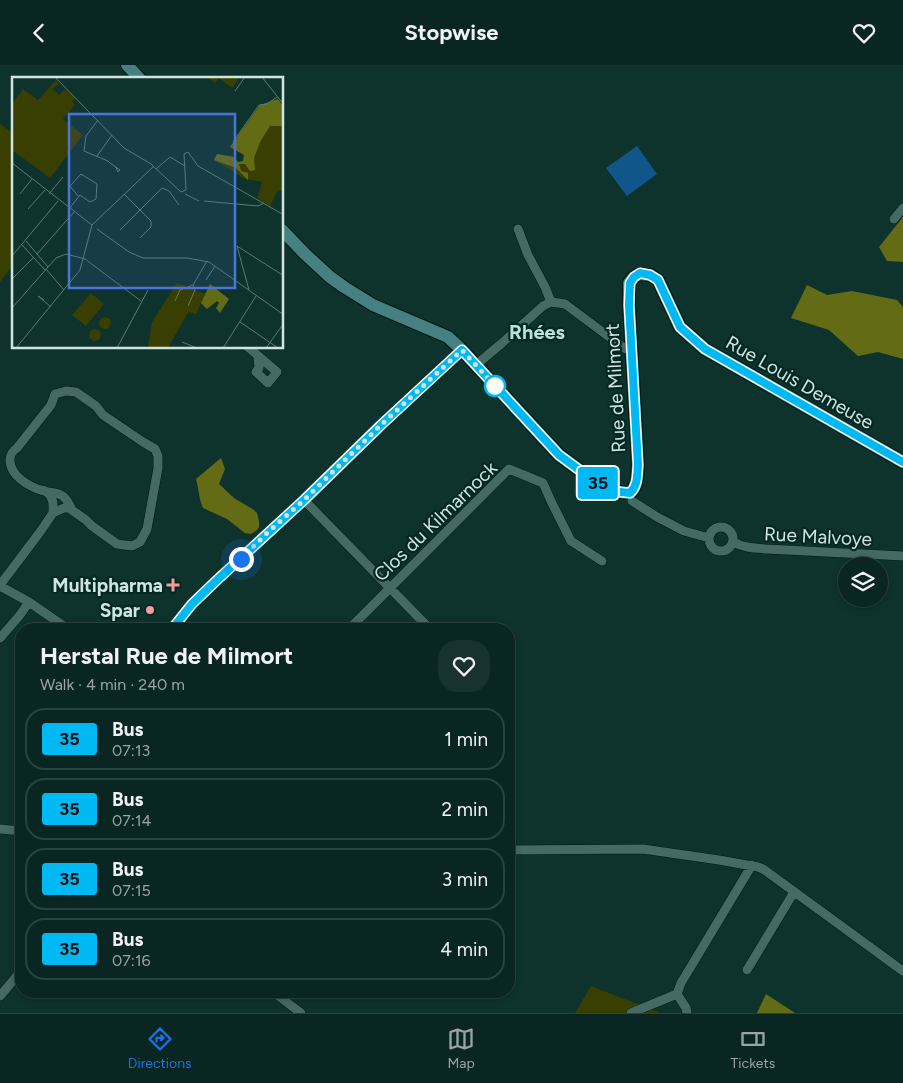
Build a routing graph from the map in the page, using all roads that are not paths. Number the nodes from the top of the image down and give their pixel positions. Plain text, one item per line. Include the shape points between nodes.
1 (127, 65) edge
2 (138, 77) edge
3 (903, 208) edge
4 (894, 219) dead end
5 (518, 229) dead end
6 (284, 232) edge
7 (551, 302) junction
8 (250, 349) edge
9 (705, 349) joint
10 (462, 350) junction
11 (632, 351) junction
12 (258, 357) dead end
13 (476, 365) junction
14 (903, 462) edge
15 (48, 492) junction
16 (304, 500) junction
17 (632, 501) dead end
18 (72, 510) junction
19 (56, 511) junction
20 (709, 538) junction
21 (734, 541) junction
22 (903, 557) edge
23 (602, 561) dead end
24 (0, 585) edge
25 (390, 588) junction
26 (29, 602) junction
27 (59, 623) edge
28 (177, 623) edge
29 (355, 623) edge
30 (424, 623) edge
31 (0, 639) edge
32 (0, 829) edge
33 (15, 830) edge
34 (515, 850) edge
35 (752, 865) junction
36 (794, 892) junction
37 (747, 970) dead end
38 (903, 971) edge
39 (15, 978) edge
40 (677, 994) junction
41 (0, 996) edge
42 (282, 998) edge
43 (302, 1013) edge
44 (631, 1013) edge
45 (687, 1013) edge

1 - 2 street
3 - 4 street
5 - 7 street
6 - 10 street, Rue de Milmort via 344,287 373,305 448,337
7 - 11 street via 565,303
7 - 13 street
8 - 12 street
9 - 11 street, Rue de Milmort via 680,327 658,280 640,273 630,283
9 - 14 street, Rue Louis Demeuse
10 - 13 street, Rue de Milmort
10 - 16 street
11 - 13 street, Rue de Milmort via 638,465 637,482 630,493 610,491 559,455
15 - 18 street via 67,498
15 - 18 street via 37,490 16,475 10,456 51,405 55,394 76,392 103,415 155,449 158,468 147,529 140,542 132,547 117,544
15 - 19 street
16 - 25 street
16 - 28 street via 192,604
17 - 20 street via 684,531
18 - 19 street
19 - 24 street
20 - 21 street via 711,546 718,551 726,551
20 - 21 street, Rue Malvoye via 713,529 722,527 730,530
21 - 22 street, Rue Malvoye via 747,547 767,549
23 - 25 street, Clos du Kilmarnock via 571,541 543,483 509,469
24 - 26 street
25 - 29 street, Clos du Kilmarnock
25 - 30 street
26 - 27 street
26 - 31 street
32 - 33 street
34 - 35 street via 643,849
35 - 36 street
35 - 40 street via 685,975
36 - 37 street
36 - 38 street
39 - 41 street
40 - 44 street
40 - 45 street
42 - 43 street

